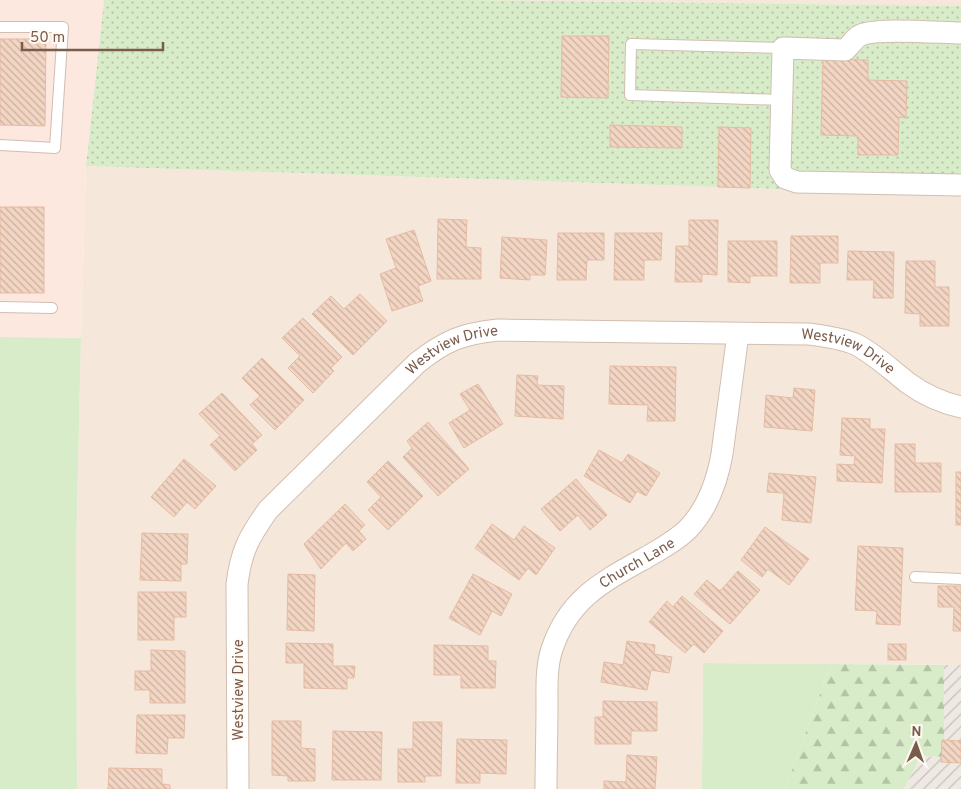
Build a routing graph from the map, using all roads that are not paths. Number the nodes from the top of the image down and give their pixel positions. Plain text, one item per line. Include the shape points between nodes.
1 (0, 26) edge
2 (961, 33) edge
3 (783, 48) junction
4 (782, 100) junction
5 (0, 145) edge
6 (961, 185) edge
7 (0, 308) edge
8 (52, 308) dead end
9 (738, 334) junction
10 (961, 407) edge
11 (915, 577) dead end
12 (961, 579) edge
13 (238, 789) edge
14 (546, 789) edge

1 - 5 lane via 63,27 54,148
2 - 3 street via 867,32 845,50
3 - 4 street
3 - 4 lane via 631,44 630,95
4 - 6 street via 780,170 785,178 797,182
7 - 8 lane
9 - 10 street, Westview Drive via 809,334 854,344 925,393
9 - 13 street, Westview Drive via 498,330 462,336 417,363 268,510 245,546 238,584
9 - 14 street, Church Lane via 719,471 702,512 672,542 591,590 574,607 561,628 552,650 548,673
11 - 12 lane

